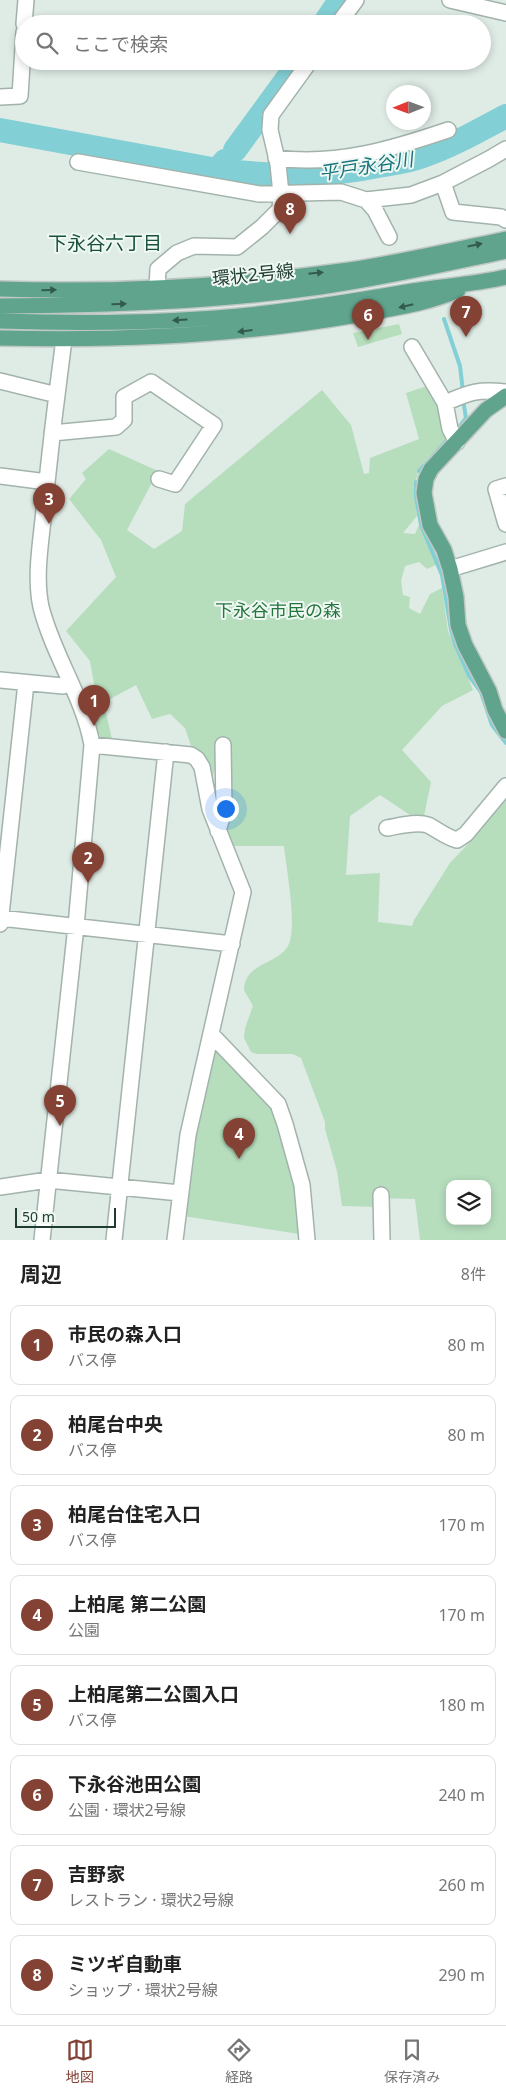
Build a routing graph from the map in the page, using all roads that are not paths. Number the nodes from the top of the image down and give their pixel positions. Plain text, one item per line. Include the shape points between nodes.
1 (26, 0) edge
2 (356, 0) edge
3 (450, 0) edge
4 (506, 13) edge
5 (25, 15) edge
6 (345, 15) edge
7 (22, 70) edge
8 (304, 70) edge
9 (0, 97) edge
10 (448, 130) dead end
11 (506, 149) edge
12 (277, 161) junction
13 (78, 162) dead end
14 (443, 183) junction
15 (281, 194) junction
16 (366, 200) junction
17 (506, 220) edge
18 (389, 236) dead end
19 (506, 239) edge
20 (506, 251) edge
21 (506, 278) edge
22 (468, 285) junction
23 (158, 288) junction
24 (0, 289) edge
25 (0, 306) edge
26 (0, 321) edge
27 (5, 338) edge
28 (64, 339) junction
29 (412, 347) dead end
30 (0, 381) edge
31 (506, 392) edge
32 (57, 394) junction
33 (506, 396) edge
34 (445, 403) junction
35 (52, 433) junction
36 (456, 442) junction
37 (0, 476) edge
38 (159, 479) dead end
39 (46, 482) junction
40 (506, 486) edge
41 (506, 524) edge
42 (506, 552) edge
43 (450, 569) junction
44 (0, 680) edge
45 (26, 683) junction
46 (69, 683) junction
47 (506, 731) edge
48 (92, 745) junction
49 (223, 746) dead end
50 (166, 752) junction
51 (506, 786) edge
52 (387, 828) dead end
53 (218, 831) junction
54 (0, 918) edge
55 (0, 924) edge
56 (76, 926) junction
57 (147, 934) junction
58 (232, 944) junction
59 (212, 1034) junction
60 (48, 1180) junction
61 (0, 1187) edge
62 (119, 1187) junction
63 (180, 1193) junction
64 (382, 1195) dead end
65 (42, 1240) edge
66 (114, 1240) edge
67 (175, 1240) edge
68 (307, 1240) edge
69 (382, 1240) edge

1 - 5 street
2 - 6 street
3 - 4 street
7 - 9 street via 20,96
8 - 12 street via 271,115 270,130
10 - 12 street via 348,158
11 - 14 street
12 - 15 street
13 - 15 street via 260,194
14 - 16 street via 411,195
14 - 17 street via 453,212
15 - 16 street via 341,192
15 - 23 street via 280,208 237,247 194,246 177,253 158,269
16 - 18 street
23 -> 19 main road via 349,270
25 -> 20 main road, 環状2号線 via 142,303 253,295 394,275
21 - 22 main road
22 -> 26 main road via 256,314 181,320 99,323
22 -> 28 main road via 444,296 416,303 309,323 226,333
24 -> 23 main road
27 - 28 main road
28 - 32 street
29 - 34 street
30 - 32 street
31 - 34 street via 470,392
32 - 35 street
33 - 36 main road via 486,410
34 - 36 street
35 - 38 street via 116,427 124,420 124,397 151,382 214,425 175,484
35 - 39 street
36 - 43 main road via 432,469 426,479 424,494 430,525
37 - 39 street
39 - 46 street via 39,570 41,605
40 - 41 street via 496,489
42 - 43 street
43 - 47 main road via 458,625
44 - 45 street
45 - 46 street via 63,686
45 - 54 street
46 - 48 street via 88,725
48 - 50 street
48 - 56 street
49 - 53 street via 224,810
50 - 53 street via 197,758
50 - 57 street
51 - 52 street via 466,834 457,840 420,824
53 - 58 street via 243,892
54 - 55 street
54 - 56 street
56 - 57 street
56 - 60 street
57 - 58 street
57 - 62 street
58 - 59 street
59 - 63 street via 188,1135
59 - 68 street via 278,1104 302,1185
60 - 61 street
60 - 62 street
60 - 65 street
62 - 63 street
62 - 66 street
63 - 67 street
64 - 69 street

